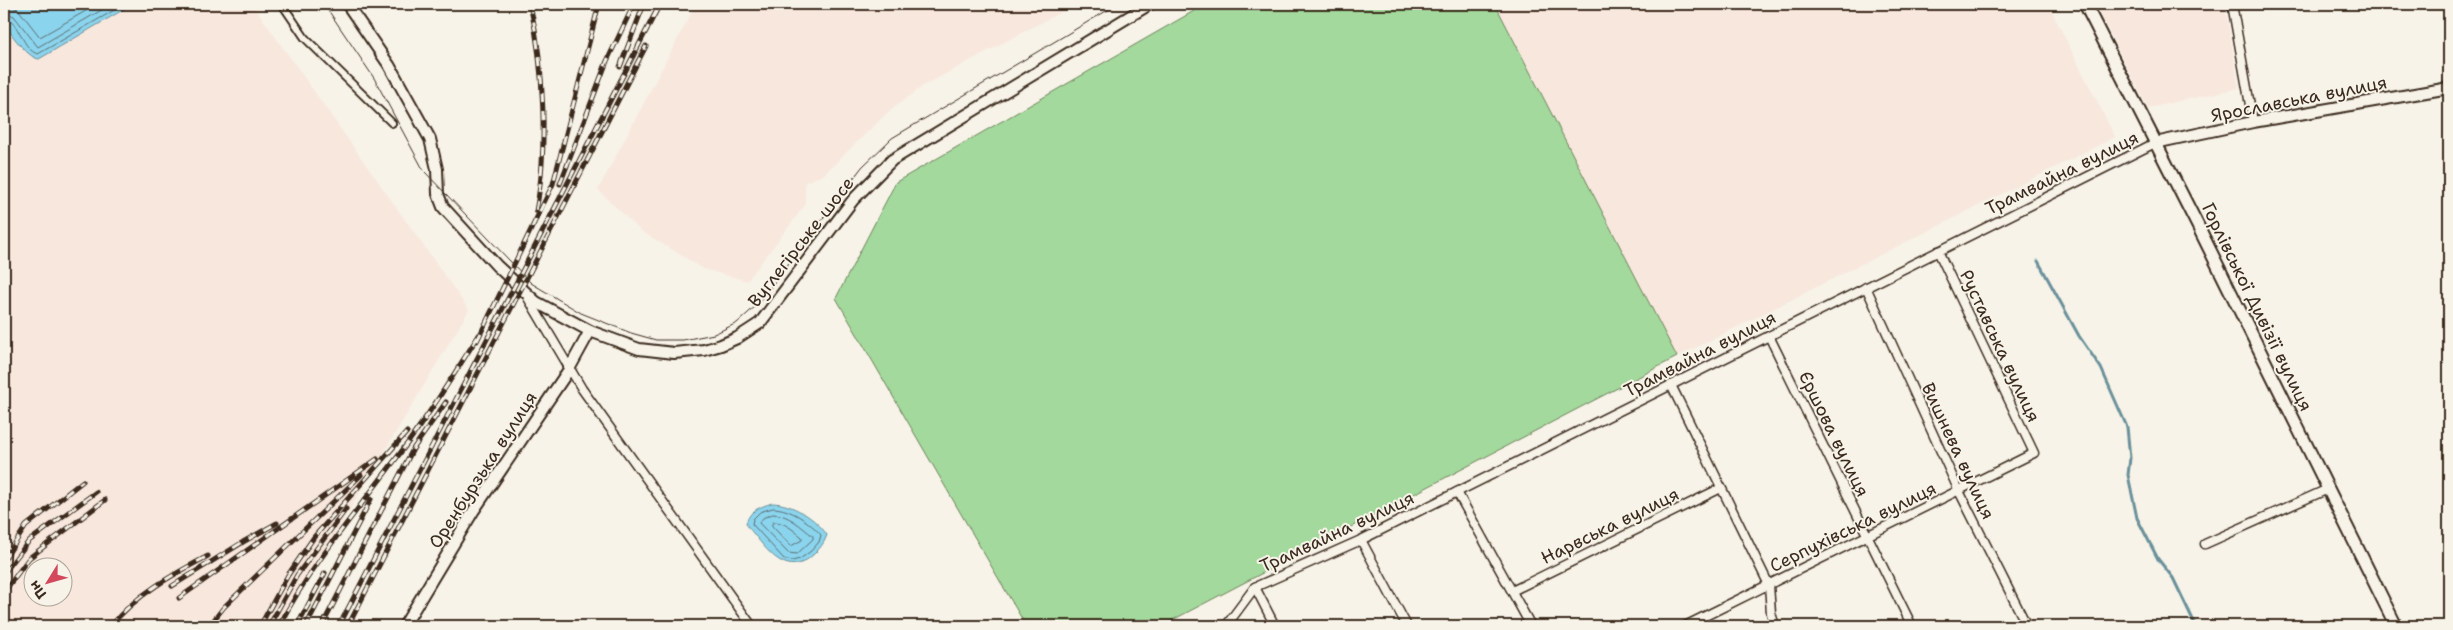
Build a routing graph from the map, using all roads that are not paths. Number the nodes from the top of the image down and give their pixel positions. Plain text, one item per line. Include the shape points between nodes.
1 (282, 4) edge
2 (347, 4) edge
3 (1150, 4) edge
4 (2085, 4) edge
5 (2232, 4) edge
6 (2449, 88) edge
7 (2253, 122) junction
8 (392, 123) dead end
9 (2155, 143) junction
10 (1938, 251) junction
11 (1866, 287) junction
12 (527, 295) junction
13 (590, 331) junction
14 (1769, 336) junction
15 (569, 369) junction
16 (1671, 385) junction
17 (2034, 453) joint
18 (1720, 488) junction
19 (2328, 489) junction
20 (1960, 491) junction
21 (1457, 492) junction
22 (1867, 537) junction
23 (1361, 540) junction
24 (2205, 544) dead end
25 (1769, 585) junction
26 (1255, 587) junction
27 (1512, 591) junction
28 (404, 626) edge
29 (752, 626) edge
30 (1226, 626) edge
31 (1275, 626) edge
32 (1407, 626) edge
33 (1531, 626) edge
34 (1685, 626) edge
35 (1775, 626) edge
36 (1912, 626) edge
37 (2027, 626) edge
38 (2396, 626) edge

1 - 8 street via 305,38
2 - 12 street, Вуглегірське шосе via 389,65 430,139 443,207
3 - 13 street, Вуглегірське шосе via 892,160 853,200 769,313 749,331 704,350 674,353 638,349
4 - 9 main road, Горлівської Дивізії вулиця
5 - 7 street
6 - 7 street, Ярославська вулиця
7 - 9 street, Ярославська вулиця
9 - 10 street, Трамвайна вулиця
9 - 19 main road, Горлівської Дивізії вулиця
10 - 11 street, Трамвайна вулиця
10 - 17 street, Руставська вулиця
11 - 14 street, Трамвайна вулиця
11 - 20 street, Вишнева вулиця
12 - 13 street, Вуглегірське шосе
12 - 15 street
13 - 15 street, Оренбурзька вулиця
14 - 16 street, Трамвайна вулиця
14 - 22 street, Єршова вулиця
15 - 28 street, Оренбурзька вулиця via 474,510
15 - 29 street
16 - 18 street
16 - 21 street, Трамвайна вулиця
17 - 20 street, Серпухівська вулиця
18 - 25 street
18 - 27 street, Нарвська вулиця
19 - 24 street
19 - 38 main road, Горлівської Дивізії вулиця
20 - 22 street, Серпухівська вулиця
20 - 37 street, Вишнева вулиця
21 - 23 street, Трамвайна вулиця
21 - 27 street
22 - 25 street, Серпухівська вулиця
22 - 36 street, Єршова вулиця
23 - 26 street, Трамвайна вулиця
23 - 32 street
25 - 34 street, Серпухівська вулиця
25 - 35 street
26 - 30 street
26 - 31 street
27 - 33 street

